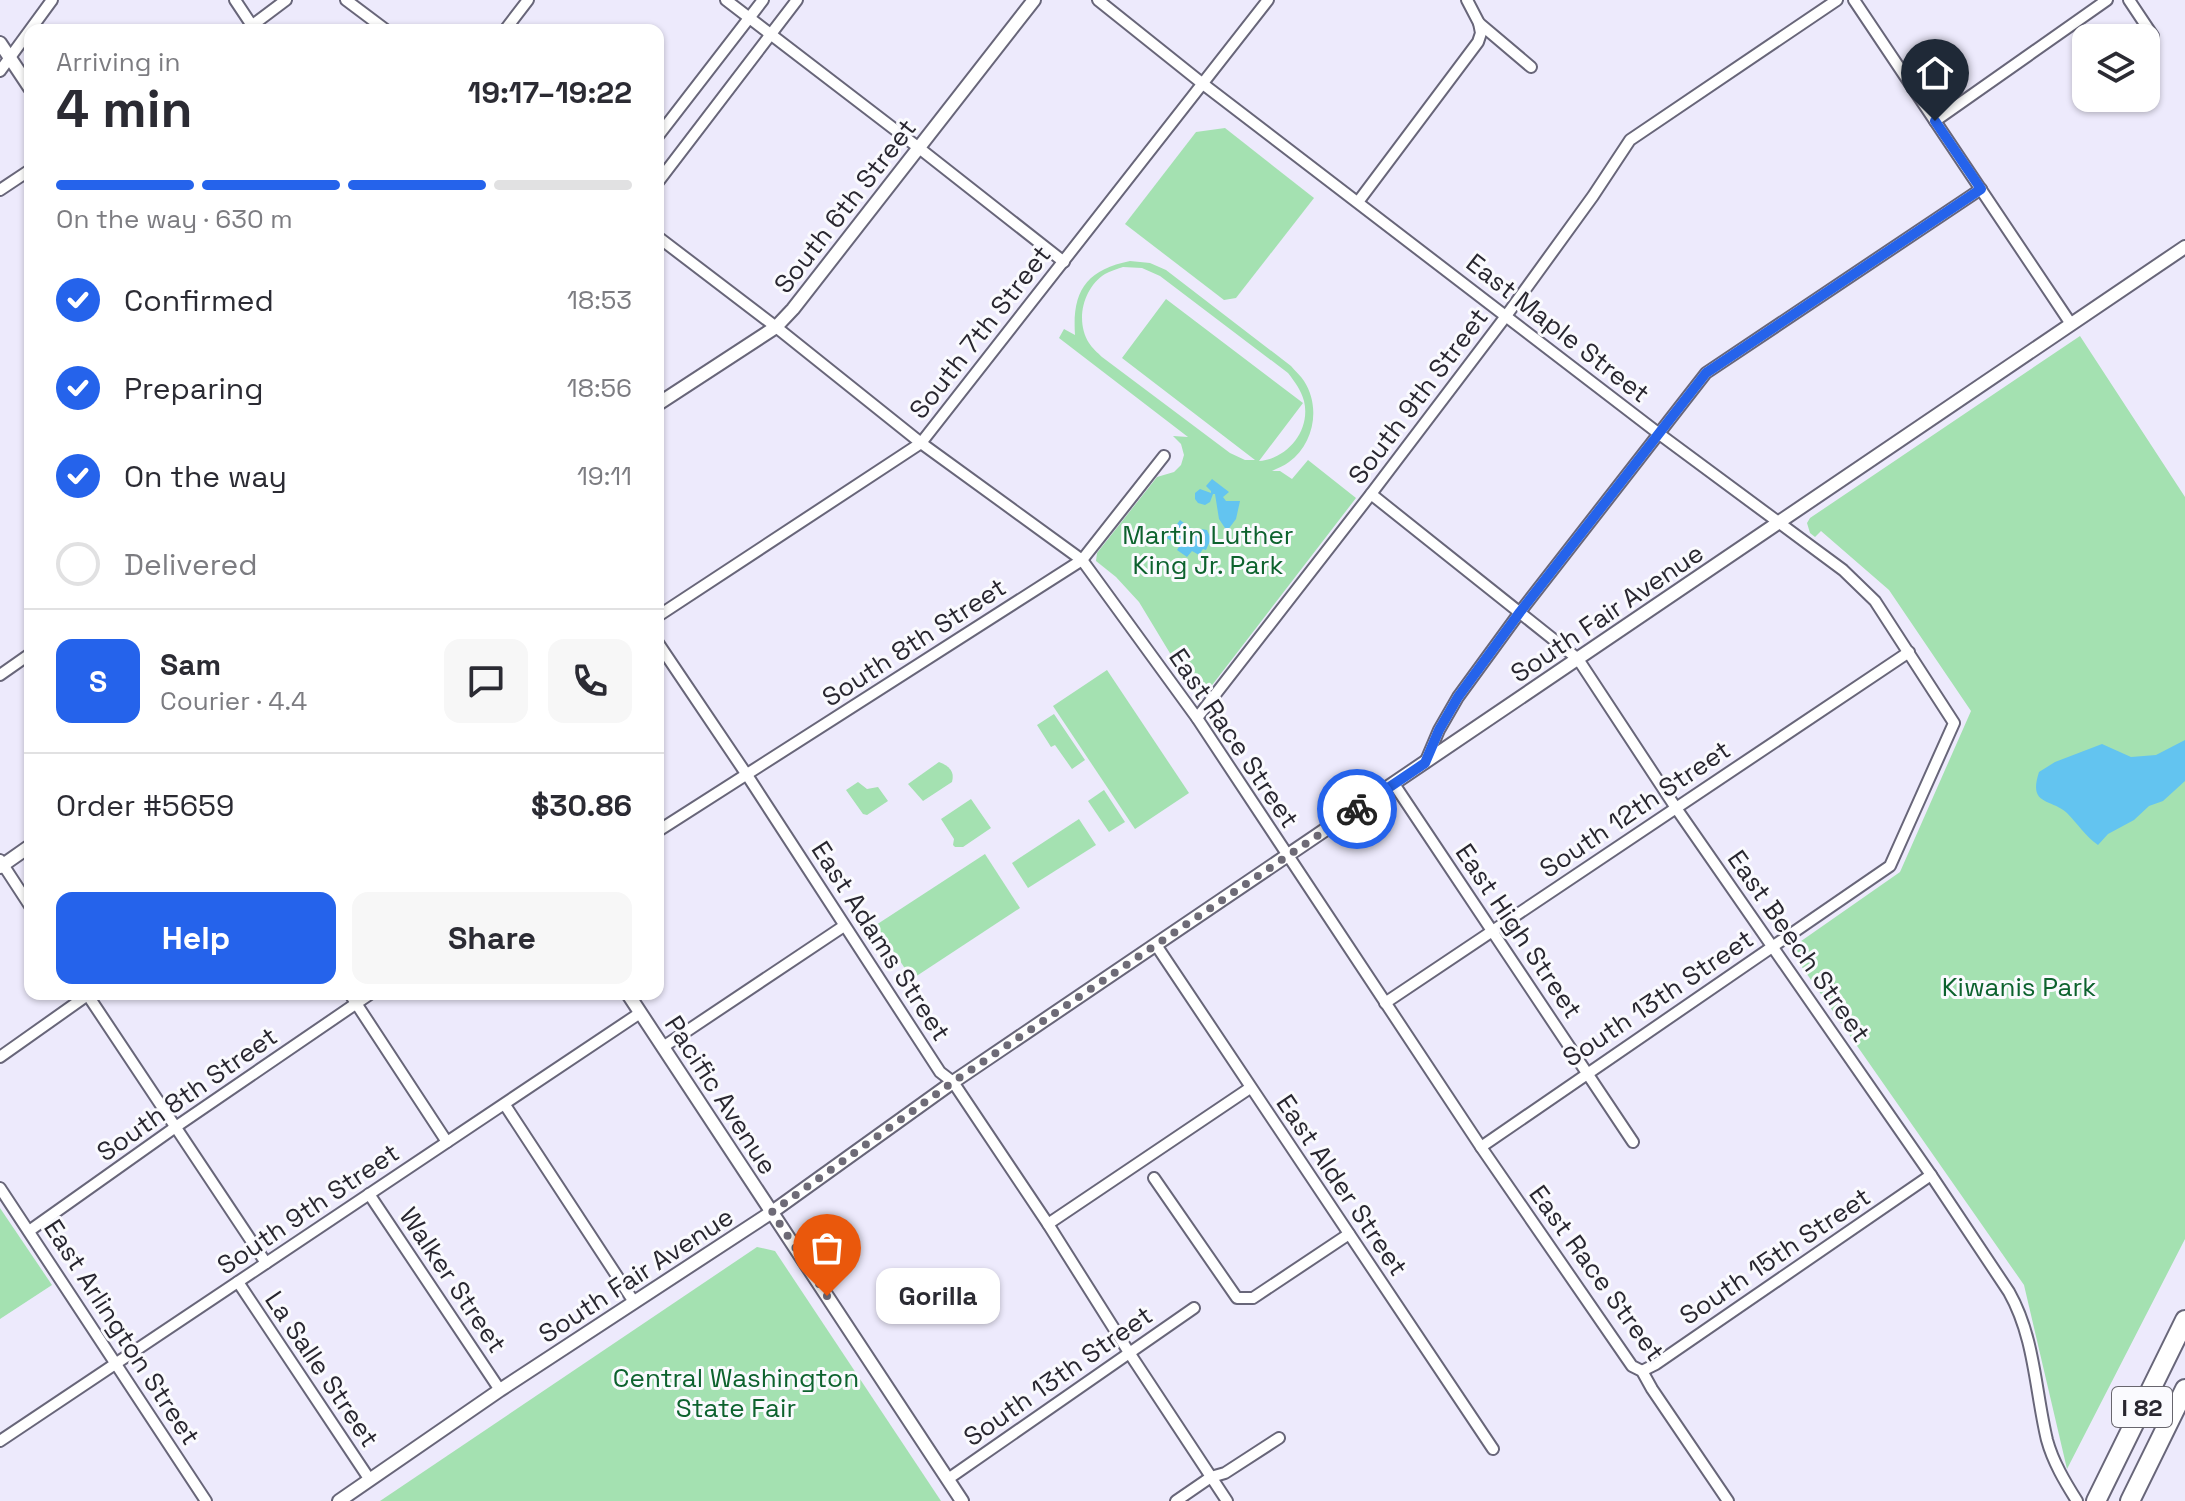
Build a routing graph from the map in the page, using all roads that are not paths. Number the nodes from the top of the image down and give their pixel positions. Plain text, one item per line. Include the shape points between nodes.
1 (52, 0) edge
2 (235, 0) edge
3 (286, 0) edge
4 (346, 0) edge
5 (528, 0) edge
6 (726, 0) edge
7 (763, 0) edge
8 (797, 0) edge
9 (1034, 0) edge
10 (1098, 0) edge
11 (1268, 0) edge
12 (1467, 0) edge
13 (1837, 0) edge
14 (1854, 0) edge
15 (2107, 0) edge
16 (2129, 0) edge
17 (749, 18) junction
18 (1479, 23) junction
19 (34, 24) edge
20 (248, 24) edge
21 (257, 24) edge
22 (378, 24) edge
23 (510, 24) edge
24 (2145, 24) edge
25 (770, 34) junction
26 (24, 37) edge
27 (0, 43) edge
28 (9, 57) junction
29 (1531, 67) dead end
30 (0, 71) edge
31 (24, 79) edge
32 (1203, 84) junction
33 (1935, 121) junction
34 (664, 128) edge
35 (919, 148) junction
36 (24, 174) edge
37 (664, 174) edge
38 (1981, 189) junction
39 (0, 190) edge
40 (1358, 202) junction
41 (664, 242) edge
42 (2185, 247) edge
43 (1064, 262) junction
44 (1506, 316) junction
45 (2071, 324) junction
46 (776, 327) junction
47 (664, 400) edge
48 (1658, 433) junction
49 (921, 443) junction
50 (1164, 456) dead end
51 (1371, 494) junction
52 (1778, 523) junction
53 (1082, 560) junction
54 (664, 612) edge
55 (1520, 612) junction
56 (664, 652) edge
57 (1909, 652) junction
58 (24, 658) edge
59 (1578, 659) junction
60 (0, 675) edge
61 (1197, 718) junction
62 (1954, 723) joint
63 (1425, 763) junction
64 (747, 775) junction
65 (1394, 784) junction
66 (1676, 808) junction
67 (664, 827) edge
68 (24, 850) edge
69 (1286, 855) junction
70 (1, 864) edge
71 (24, 897) edge
72 (844, 926) junction
73 (1492, 931) junction
74 (1156, 945) junction
75 (1772, 947) junction
76 (80, 1000) edge
77 (92, 1000) edge
78 (352, 1000) edge
79 (354, 1000) edge
80 (632, 1000) edge
81 (1385, 1003) junction
82 (640, 1013) junction
83 (663, 1047) junction
84 (0, 1057) edge
85 (1588, 1074) junction
86 (953, 1082) junction
87 (1250, 1088) junction
88 (505, 1105) junction
89 (177, 1126) junction
90 (447, 1142) junction
91 (1633, 1142) dead end
92 (1481, 1147) junction
93 (1931, 1175) junction
94 (1154, 1178) dead end
95 (0, 1188) edge
96 (369, 1194) junction
97 (772, 1212) junction
98 (1048, 1224) junction
99 (29, 1231) junction
100 (1349, 1234) junction
101 (266, 1263) junction
102 (238, 1282) junction
103 (634, 1302) junction
104 (1194, 1308) dead end
105 (2185, 1320) edge
106 (1130, 1354) junction
107 (114, 1364) junction
108 (1642, 1371) junction
109 (2185, 1389) edge
110 (500, 1390) junction
111 (1279, 1438) dead end
112 (0, 1441) edge
113 (1493, 1449) dead end
114 (1211, 1477) junction
115 (948, 1479) junction
116 (370, 1480) junction
117 (2098, 1497) edge
118 (206, 1501) edge
119 (339, 1501) edge
120 (962, 1501) edge
121 (1176, 1501) edge
122 (1227, 1501) edge
123 (1728, 1501) edge
124 (2077, 1501) edge
125 (2130, 1501) edge

1 - 19 street
2 - 20 street
3 - 21 street
4 - 22 street
5 - 23 street
6 - 17 street
7 - 17 street
8 - 25 street
9 - 35 street, South 6th Street
10 - 32 street, East Maple Street
11 - 32 street, South 7th Street
12 - 18 street
13 - 44 street, South 9th Street via 1630,140
14 - 33 street
15 - 33 street
16 - 24 street
17 - 25 street
17 - 34 street
18 - 29 street
18 - 40 street via 1478,42
25 - 35 street
25 - 37 street
26 - 28 street
27 - 28 street
28 - 30 street
28 - 31 street
32 - 40 street, East Maple Street
32 - 43 street, South 7th Street
33 - 38 street
35 - 43 street
35 - 46 street, South 6th Street
36 - 39 street
38 - 45 street
38 - 48 street via 1706,373
40 - 44 street, East Maple Street
41 - 46 street, East Race Street
42 - 45 street, South Fair Avenue
43 - 49 street, South 7th Street
44 - 48 street, East Maple Street
44 - 51 street, South 9th Street
45 - 52 street, South Fair Avenue
46 - 47 street, South 6th Street
46 - 49 street, East Race Street
48 - 52 street, East Maple Street
48 - 55 street
49 - 53 street, East Race Street
49 - 54 street, South 7th Street
50 - 53 street, South 8th Street
51 - 55 street, East Beech Street
51 - 61 street, South 9th Street
52 - 57 street, East Maple Street via 1843,570 1875,601
52 - 59 street, South Fair Avenue
53 - 61 street, East Race Street
53 - 64 street, South 8th Street
55 - 59 street, East Beech Street
55 - 63 street via 1458,697
56 - 64 street, East Adams Street
57 - 62 street, East Maple Street
57 - 66 street, South 12th Street
58 - 60 street
59 - 63 street, South Fair Avenue
59 - 66 street, East Beech Street
61 - 69 street, East Race Street
62 - 75 street, South 13th Street via 1890,866
63 - 65 street, South Fair Avenue
64 - 67 street, South 8th Street
64 - 72 street, East Adams Street
65 - 69 street, South Fair Avenue
65 - 73 street, East High Street
66 - 73 street, South 12th Street
66 - 75 street, East Beech Street
68 - 70 street
69 - 74 street, South Fair Avenue
69 - 81 street, East Race Street
70 - 71 street
72 - 83 street
72 - 86 street, East Adams Street via 940,1072
73 - 81 street, South 12th Street
73 - 85 street, East High Street
74 - 86 street, South Fair Avenue
74 - 87 street, East Alder Street
75 - 85 street, South 13th Street
75 - 93 street, East Beech Street
76 - 84 street
77 - 89 street, La Salle Street
78 - 89 street, South 8th Street
79 - 90 street
80 - 82 street, Pacific Avenue
81 - 92 street, East Race Street
82 - 83 street, Pacific Avenue
82 - 88 street, South 9th Street
83 - 97 street, Pacific Avenue
85 - 91 street, East High Street
85 - 92 street, South 13th Street
86 - 97 street, South Fair Avenue
86 - 98 street, East Adams Street
87 - 98 street
87 - 100 street, East Alder Street
88 - 90 street, South 9th Street
88 - 103 street
89 - 99 street, South 8th Street
89 - 101 street, La Salle Street
90 - 96 street, South 9th Street
92 - 108 street, East Race Street via 1632,1366
93 - 108 street, South 15th Street
93 - 124 street, East Beech Street via 2019,1310 2048,1442
94 - 100 street via 1237,1298 1253,1298
95 - 99 street, East Arlington Street
96 - 101 street, South 9th Street
96 - 110 street, Walker Street
97 - 103 street, South Fair Avenue
97 - 115 street, Pacific Avenue
98 - 106 street, East Adams Street
99 - 107 street, East Arlington Street
100 - 113 street, East Alder Street
101 - 102 street, South 9th Street
102 - 107 street, South 9th Street
102 - 116 street, La Salle Street
103 - 110 street, South Fair Avenue
104 - 106 street, South 13th Street
105 - 117 highway, I 82
106 - 114 street, East Adams Street
106 - 115 street, South 13th Street
107 - 112 street, South 9th Street
107 - 118 street, East Arlington Street
108 - 123 street, East Race Street
109 - 125 highway, I 82
110 - 116 street, South Fair Avenue
111 - 114 street
114 - 121 street
114 - 122 street, East Adams Street
115 - 120 street, Pacific Avenue
116 - 119 street, South Fair Avenue

